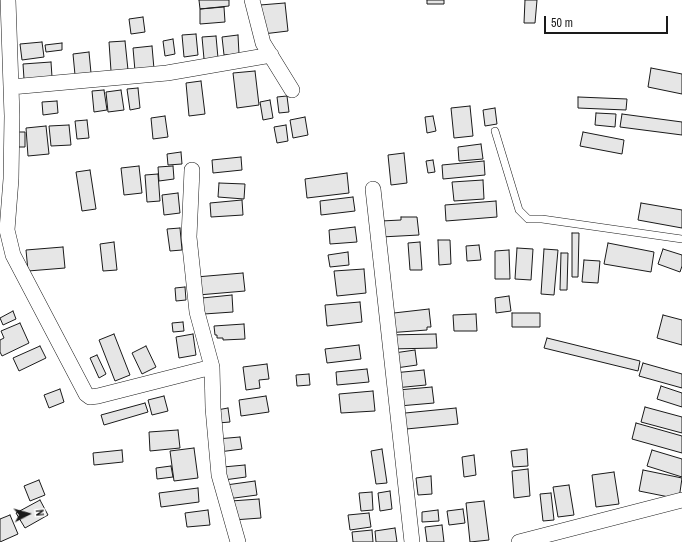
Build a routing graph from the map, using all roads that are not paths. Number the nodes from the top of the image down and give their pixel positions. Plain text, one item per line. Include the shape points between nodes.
1 (8, 0) edge
2 (252, 0) edge
3 (271, 55) junction
4 (11, 87) junction
5 (292, 90) dead end
6 (495, 131) dead end
7 (192, 170) dead end
8 (373, 189) dead end
9 (682, 239) edge
10 (212, 367) junction
11 (682, 500) edge
12 (238, 542) edge
13 (412, 542) edge
14 (519, 542) edge

1 - 4 street
2 - 3 street via 263,43
3 - 4 street via 167,72
3 - 5 street
4 - 10 street via 11,179 7,230 13,255 86,394 90,397 98,396
6 - 9 lane via 519,210 528,219
7 - 10 street via 189,237 197,312
8 - 13 street
10 - 12 street via 219,475
11 - 14 street

